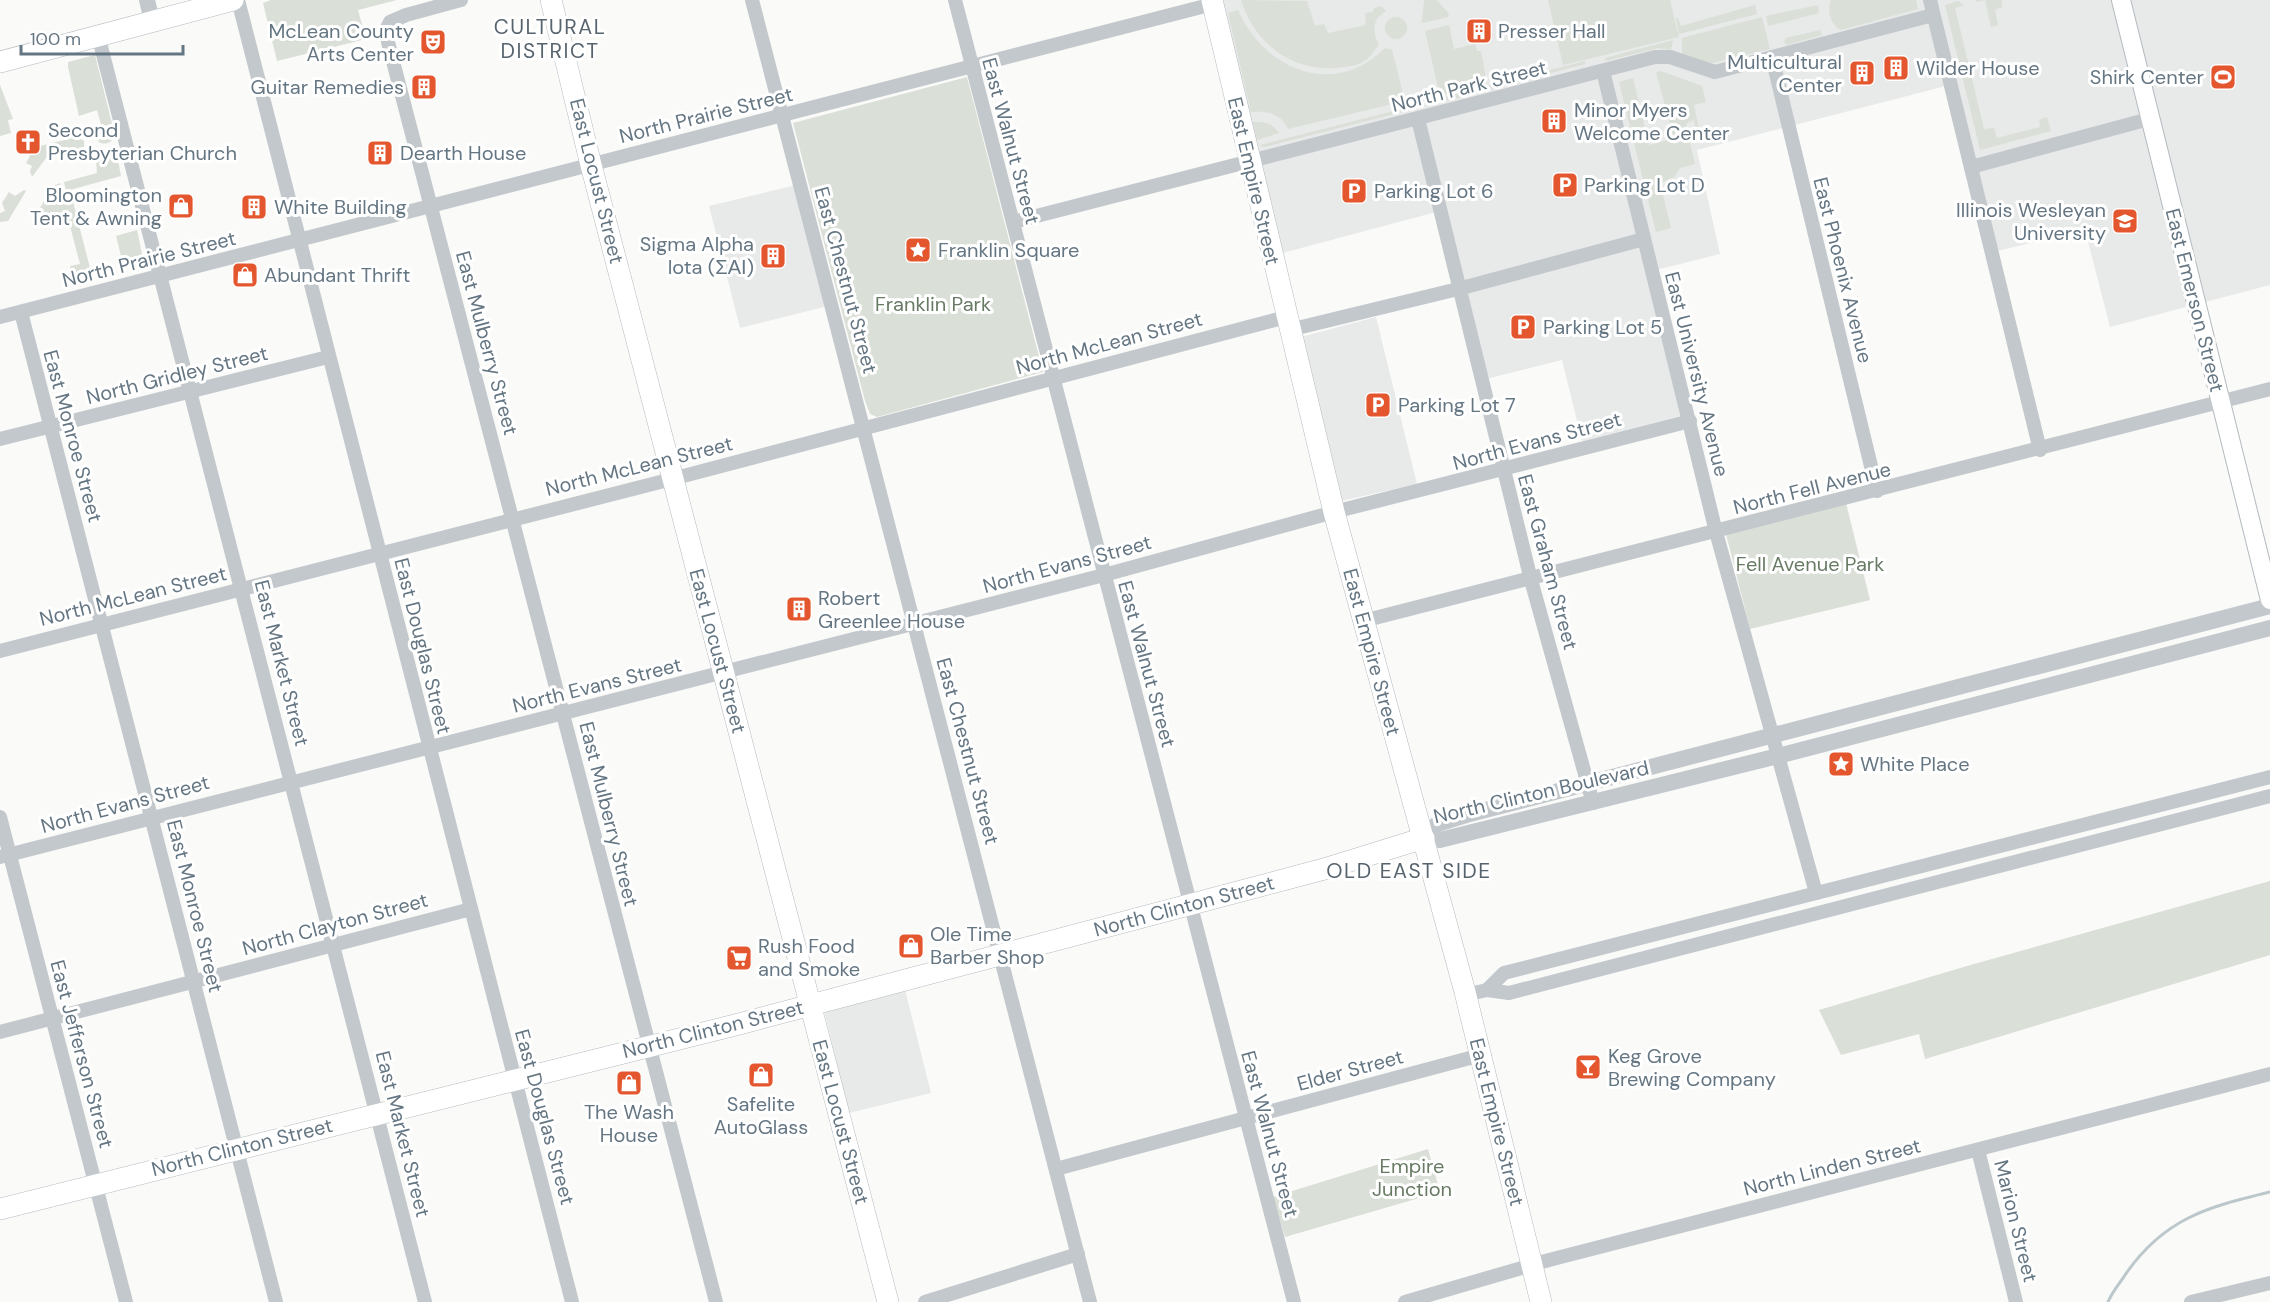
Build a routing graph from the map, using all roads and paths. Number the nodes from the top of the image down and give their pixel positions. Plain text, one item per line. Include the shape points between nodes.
1 (147, 0) edge
2 (232, 0) edge
3 (238, 0) edge
4 (461, 0) edge
5 (551, 0) edge
6 (752, 0) edge
7 (955, 0) edge
8 (1930, 0) edge
9 (2121, 0) edge
10 (1212, 2) edge
11 (1933, 15) junction
12 (152, 21) junction
13 (98, 35) junction
14 (1772, 57) junction
15 (0, 62) edge
16 (971, 68) junction
17 (1604, 71) junction
18 (783, 116) junction
19 (1418, 119) junction
20 (2149, 119) junction
21 (1249, 160) junction
22 (591, 165) junction
23 (1971, 167) junction
24 (430, 207) junction
25 (1013, 222) junction
26 (1644, 239) junction
27 (299, 240) junction
28 (160, 276) junction
29 (1458, 289) junction
30 (21, 312) junction
31 (0, 317) edge
32 (1288, 323) junction
33 (328, 357) junction
34 (1054, 378) junction
35 (2270, 389) edge
36 (190, 391) junction
37 (2221, 402) junction
38 (1690, 421) junction
39 (51, 427) junction
40 (864, 428) junction
41 (0, 439) edge
42 (2040, 450) junction
43 (1504, 470) junction
44 (672, 479) junction
45 (1877, 491) junction
46 (1334, 512) junction
47 (513, 519) junction
48 (1716, 532) junction
49 (379, 552) junction
50 (1104, 575) junction
51 (1531, 580) junction
52 (241, 589) junction
53 (2270, 600) edge
54 (2270, 606) edge
55 (1363, 621) junction
56 (102, 624) junction
57 (914, 624) junction
58 (2270, 628) edge
59 (0, 651) edge
60 (2091, 653) junction
61 (723, 673) junction
62 (2096, 673) junction
63 (1929, 694) junction
64 (563, 714) junction
65 (1934, 716) junction
66 (1772, 734) junction
67 (429, 747) junction
68 (1778, 756) junction
69 (2270, 777) edge
70 (291, 782) junction
71 (1587, 782) junction
72 (2270, 796) edge
73 (1593, 803) junction
74 (0, 817) edge
75 (152, 818) junction
76 (2092, 823) junction
77 (2044, 835) junction
78 (1424, 838) junction
79 (2097, 841) junction
80 (2048, 854) junction
81 (5, 856) edge
82 (1816, 893) junction
83 (1190, 904) junction
84 (471, 909) junction
85 (1820, 912) junction
86 (1648, 936) junction
87 (332, 944) junction
88 (1001, 954) junction
89 (1653, 956) junction
90 (194, 981) junction
91 (1487, 990) junction
92 (1466, 995) junction
93 (810, 1005) junction
94 (52, 1018) junction
95 (0, 1032) edge
96 (649, 1046) junction
97 (1481, 1055) junction
98 (2270, 1074) edge
99 (515, 1080) junction
100 (376, 1114) junction
101 (1245, 1119) junction
102 (236, 1149) junction
103 (1978, 1150) junction
104 (1056, 1169) junction
105 (95, 1184) junction
106 (0, 1209) edge
107 (1078, 1254) junction
108 (1533, 1266) junction
109 (2270, 1283) edge
110 (126, 1302) edge
111 (276, 1302) edge
112 (425, 1302) edge
113 (572, 1302) edge
114 (716, 1302) edge
115 (888, 1302) edge
116 (925, 1302) edge
117 (1090, 1302) edge
118 (1294, 1302) edge
119 (1405, 1302) edge
120 (1541, 1302) edge
121 (2016, 1302) edge
122 (2191, 1302) edge

1 - 12 street
2 - 12 main road
3 - 27 street, East Douglas Street
4 - 24 street, East Mulberry Street via 406,15 390,22 386,32
5 - 22 main road, East Locust Street
6 - 18 street, East Chestnut Street
7 - 16 street, East Walnut Street
8 - 11 street
9 - 20 main road, East Emerson Street
10 - 16 street, North Prairie Street
10 - 21 main road, East Empire Street
11 - 14 street, North Park Street
11 - 23 street
12 - 13 main road
13 - 15 main road
13 - 28 street, East Market Street
14 - 17 street, North Park Street via 1715,72 1662,56
14 - 45 street, East Phoenix Avenue
16 - 18 street, North Prairie Street
16 - 25 street, East Walnut Street
17 - 19 street, North Park Street
17 - 26 street, East University Avenue
18 - 22 street, North Prairie Street
18 - 40 street, East Chestnut Street
19 - 21 street, North Park Street
19 - 29 street, East Graham Street
20 - 23 street
20 - 37 main road, East Emerson Street
21 - 25 street, North Park Street
21 - 32 main road, East Empire Street
22 - 24 street, North Prairie Street
22 - 44 main road, East Locust Street
23 - 42 street
24 - 27 street, North Prairie Street
24 - 47 street, East Mulberry Street
25 - 34 street, East Walnut Street
26 - 29 street, North McLean Street
26 - 38 street, East University Avenue
27 - 28 street, North Prairie Street
27 - 33 street, East Douglas Street
28 - 30 street, North Prairie Street
28 - 36 street, East Market Street
29 - 32 street, North McLean Street
29 - 43 street, East Graham Street
30 - 31 street, North Prairie Street
30 - 39 street, East Monroe Street
32 - 34 street, North McLean Street
32 - 46 main road, East Empire Street
33 - 36 street, North Gridley Street
33 - 49 street, East Douglas Street
34 - 40 street, North McLean Street
34 - 50 street, East Walnut Street
35 - 37 street, North Fell Avenue
36 - 39 street, North Gridley Street
36 - 52 street, East Market Street
37 - 42 street, North Fell Avenue
37 - 53 main road, East Emerson Street
38 - 43 street, North Evans Street
38 - 48 street, East University Avenue
39 - 41 street, North Gridley Street
39 - 56 street, East Monroe Street
40 - 44 street, North McLean Street
40 - 57 street, East Chestnut Street
42 - 45 street, North Fell Avenue
43 - 46 street, North Evans Street
43 - 51 street, East Graham Street
44 - 47 street, North McLean Street
44 - 61 main road, East Locust Street
45 - 48 street, North Fell Avenue
46 - 50 street, North Evans Street
46 - 55 main road, East Empire Street
47 - 49 street, North McLean Street
47 - 64 street, East Mulberry Street
48 - 51 street, North Fell Avenue
48 - 66 street, East University Avenue
49 - 52 street, North McLean Street
49 - 67 street, East Douglas Street
50 - 57 street, North Evans Street
50 - 83 street, East Walnut Street
51 - 55 street, North Fell Avenue
51 - 71 street, East Graham Street
52 - 56 street, North McLean Street
52 - 70 street, East Market Street
54 - 60 street, North Clinton Boulevard
55 - 78 main road, East Empire Street
56 - 59 street, North McLean Street
56 - 75 street, East Monroe Street
57 - 61 street, North Evans Street
57 - 88 street, East Chestnut Street
58 - 62 street, North Clinton Boulevard
60 - 62 street
60 - 63 street, North Clinton Boulevard
61 - 64 street, North Evans Street
61 - 93 main road, East Locust Street
62 - 65 street, North Clinton Boulevard
63 - 65 street
63 - 66 street, North Clinton Boulevard
64 - 67 street, North Evans Street
64 - 96 street, East Mulberry Street
65 - 68 street, North Clinton Boulevard
66 - 68 street, East University Avenue
66 - 71 street, North Clinton Boulevard
67 - 70 street, North Evans Street
67 - 84 street, East Douglas Street
68 - 73 street, North Clinton Boulevard
68 - 82 street, East University Avenue
69 - 76 street
70 - 75 street, North Evans Street
70 - 87 street, East Market Street
71 - 73 street, East Graham Street
71 - 78 street, North Clinton Boulevard via 1437,824
72 - 79 street
73 - 78 street, North Clinton Boulevard via 1440,840
74 - 81 street, East Jefferson Street
75 - 81 street, North Evans Street
75 - 90 street, East Monroe Street
76 - 77 street
76 - 79 street
77 - 80 street
77 - 82 street
78 - 83 main road, North Clinton Street
78 - 92 main road, East Empire Street
79 - 80 street
80 - 85 street
81 - 94 street, East Jefferson Street
82 - 85 street via 1809,905
82 - 86 street
83 - 88 main road, North Clinton Street
83 - 101 street, East Walnut Street
84 - 87 street, North Clayton Street
84 - 99 street, East Douglas Street
85 - 89 street
86 - 89 street
86 - 91 street via 1504,973
87 - 90 street, North Clayton Street
87 - 100 street, East Market Street
88 - 93 main road, North Clinton Street
88 - 104 street, East Chestnut Street
89 - 91 street via 1509,993
90 - 94 street, North Clayton Street
90 - 102 street, East Monroe Street
91 - 92 street
92 - 97 main road, East Empire Street
93 - 96 main road, North Clinton Street
93 - 115 main road, East Locust Street
94 - 95 street, North Clayton Street
94 - 105 street, East Jefferson Street
96 - 99 main road, North Clinton Street
96 - 114 street, East Mulberry Street
97 - 101 street, Elder Street
97 - 108 main road, East Empire Street
98 - 103 street, North Linden Street
99 - 100 main road, North Clinton Street
99 - 113 street, East Douglas Street
100 - 102 main road, North Clinton Street
100 - 112 street, East Market Street
101 - 104 street, Elder Street
101 - 118 street, East Walnut Street
102 - 105 main road, North Clinton Street
102 - 111 street, East Monroe Street
103 - 108 street, North Linden Street
103 - 121 street, Marion Street
104 - 107 street, East Chestnut Street
105 - 106 main road, North Clinton Street
105 - 110 street, East Jefferson Street
107 - 116 street
107 - 117 street, East Chestnut Street
108 - 119 street, North Linden Street
108 - 120 main road, East Empire Street
109 - 122 street

